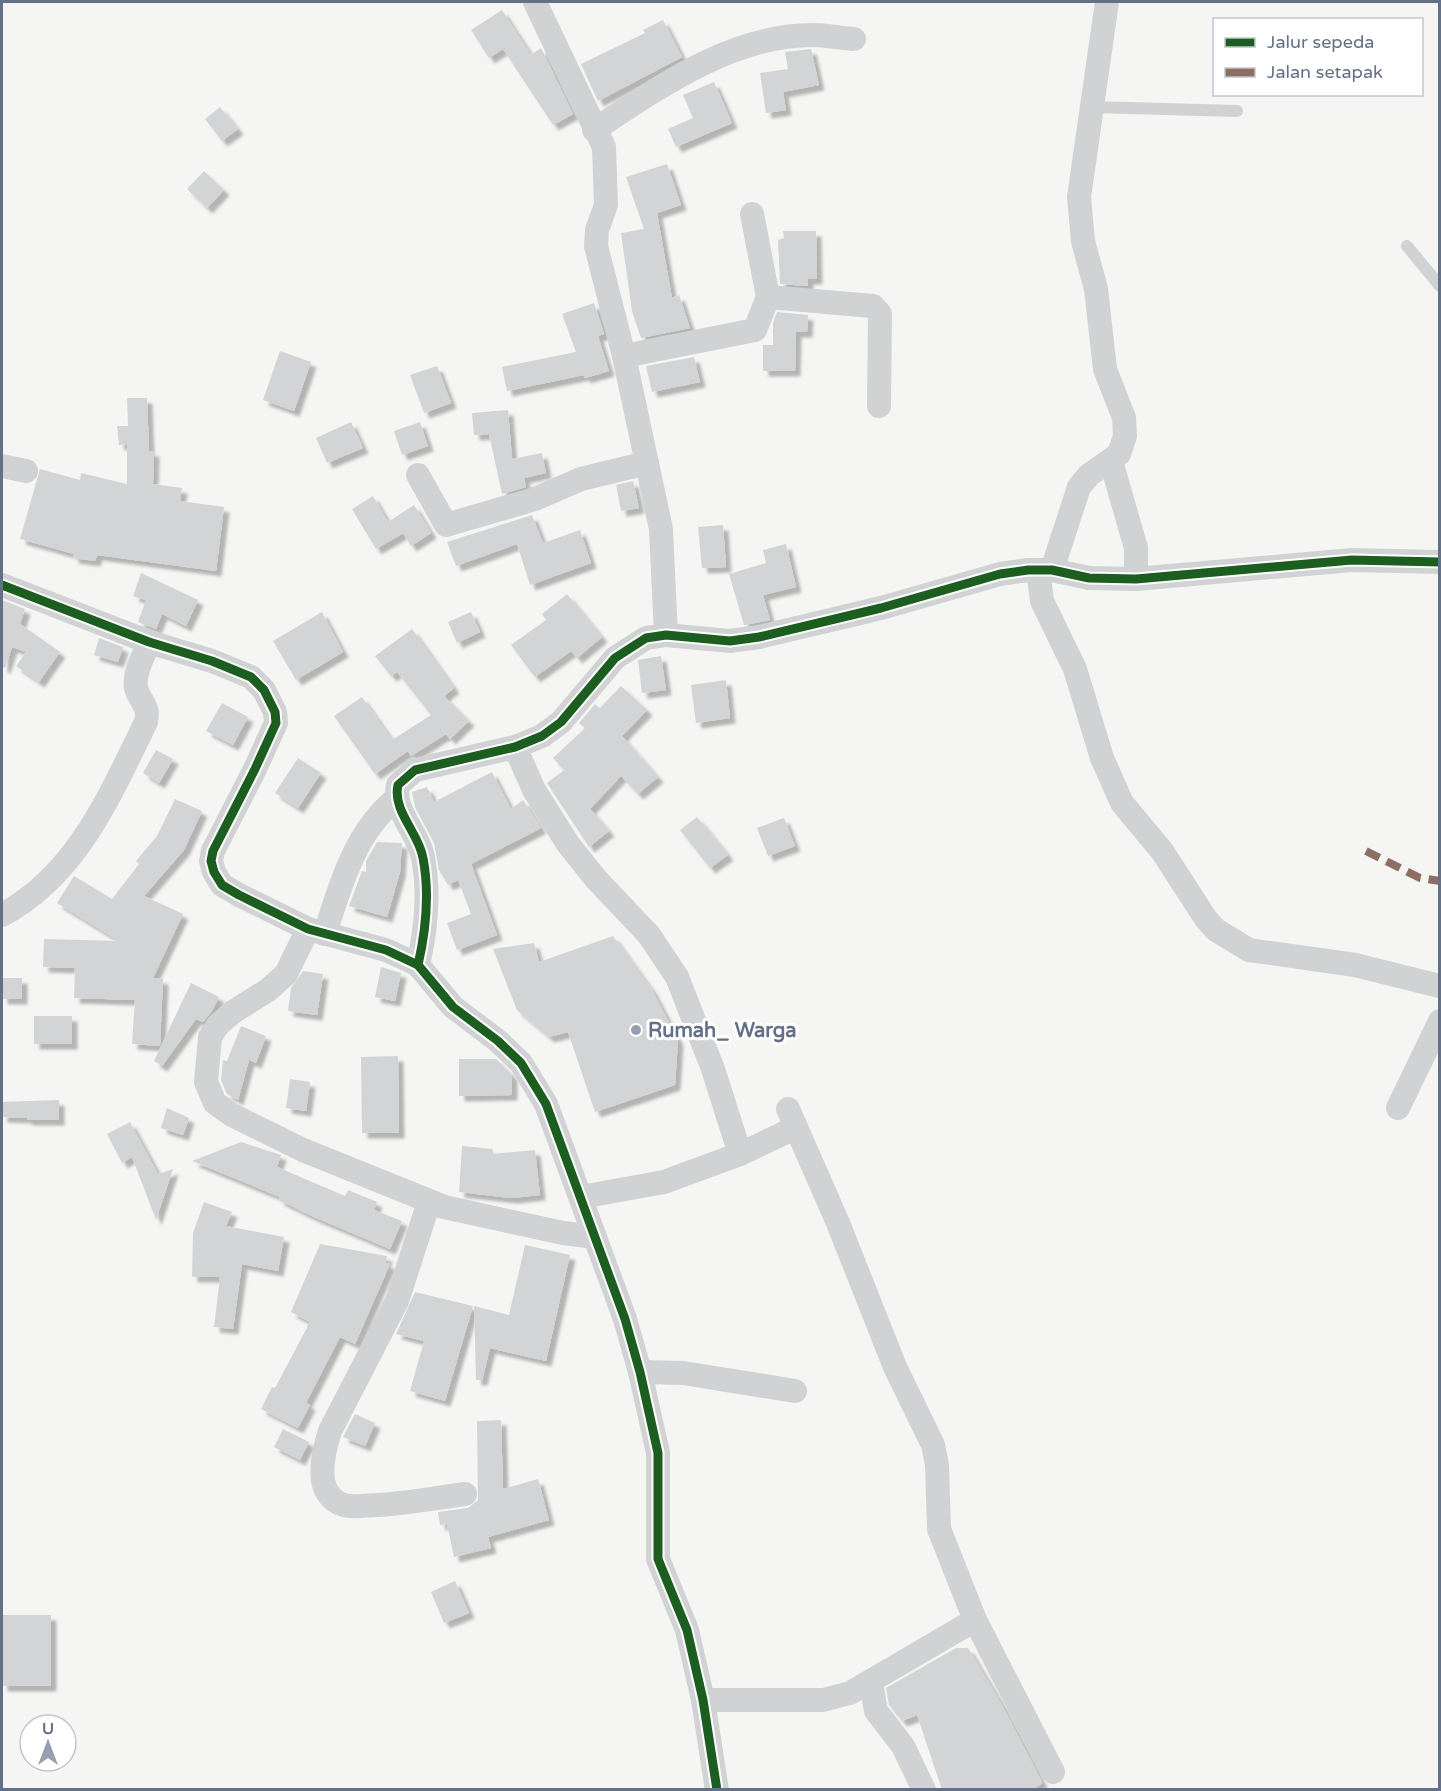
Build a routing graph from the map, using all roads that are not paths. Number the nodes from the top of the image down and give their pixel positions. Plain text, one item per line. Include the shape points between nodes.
1 (535, 2) edge
2 (1107, 2) edge
3 (854, 39) dead end
4 (1092, 107) junction
5 (1237, 111) dead end
6 (594, 130) junction
7 (752, 214) dead end
8 (1407, 246) dead end
9 (1440, 286) edge
10 (768, 297) junction
11 (624, 356) junction
12 (879, 406) dead end
13 (1111, 461) junction
14 (647, 463) junction
15 (2, 466) edge
16 (26, 471) dead end
17 (418, 475) dead end
18 (1440, 562) edge
19 (1045, 570) junction
20 (1136, 579) junction
21 (2, 585) edge
22 (666, 635) junction
23 (149, 642) junction
24 (515, 747) junction
25 (397, 798) junction
26 (2, 915) edge
27 (317, 931) junction
28 (418, 965) junction
29 (1440, 986) edge
30 (1440, 1021) edge
31 (1398, 1108) dead end
32 (740, 1154) junction
33 (581, 1197) junction
34 (429, 1202) junction
35 (595, 1236) junction
36 (640, 1372) junction
37 (795, 1391) dead end
38 (465, 1494) dead end
39 (975, 1620) junction
40 (871, 1683) junction
41 (704, 1700) junction
42 (1053, 1772) dead end
43 (717, 1790) edge
44 (924, 1790) edge

1 - 6 street
2 - 4 street
3 - 6 street via 811,35 751,44 663,84
4 - 5 lane
4 - 13 street via 1079,197 1083,241 1096,289 1105,369 1124,418 1125,436 1119,454
6 - 11 street via 604,147 607,190 596,246
7 - 10 street
8 - 9 lane
10 - 11 street via 755,330
10 - 12 street via 873,306 880,314
11 - 14 street
13 - 19 street via 1089,475 1079,488
13 - 20 street via 1136,548
14 - 17 street via 581,479 535,499 446,525
14 - 22 street via 661,529
15 - 16 street
18 - 20 street via 1352,560
19 - 20 street via 1089,578
19 - 22 street via 1000,574 759,637 730,641
19 - 29 street via 1042,601 1075,669 1102,758 1122,802 1156,843 1216,930 1249,950 1355,965
21 - 23 street
22 - 24 street via 646,638 622,653 561,722 542,736
23 - 26 street via 136,677 136,689 147,707 146,722 103,808 51,880
23 - 27 street via 251,677 271,701 276,723 217,841 211,861 222,885
24 - 25 street via 415,770 398,784
24 - 32 street via 534,790 568,844 649,935 677,977 713,1069
25 - 27 street via 375,817 358,844
25 - 28 street via 423,858 427,895
27 - 28 street via 386,950
27 - 34 street via 286,974 226,1018 210,1037 206,1082 210,1094 215,1103 232,1115 303,1150
28 - 33 street via 453,1007 498,1041 525,1068 546,1104
30 - 31 street
32 - 33 street via 664,1182
32 - 39 street via 791,1119 838,1223 895,1367 933,1445 939,1529
33 - 35 street
34 - 35 street via 563,1233
34 - 38 street via 397,1300 330,1431 323,1454 324,1484 330,1496 345,1506
35 - 36 street
36 - 37 street via 683,1373
36 - 41 street via 658,1453 658,1559 687,1630
39 - 40 street
39 - 42 street
40 - 41 street via 823,1700
40 - 44 street via 876,1711 903,1746
41 - 43 street

